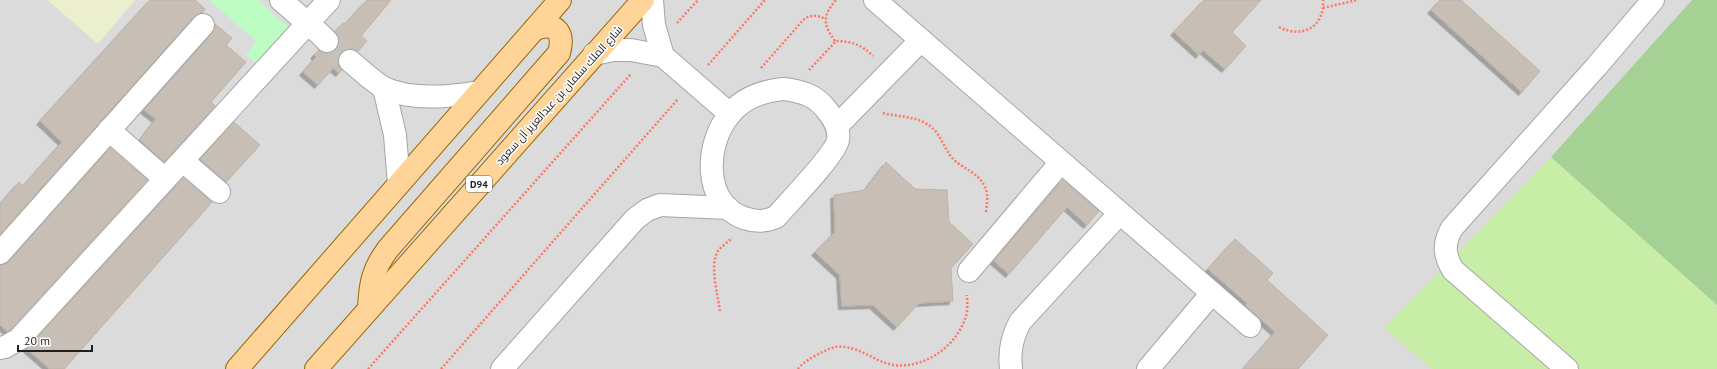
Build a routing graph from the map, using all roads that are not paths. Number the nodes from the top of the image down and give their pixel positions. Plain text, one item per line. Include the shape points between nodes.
1 (281, 0) edge
2 (329, 0) edge
3 (560, 0) edge
4 (643, 0) edge
5 (652, 0) edge
6 (875, 0) edge
7 (1653, 0) edge
8 (308, 23) junction
9 (203, 25) dead end
10 (535, 29) junction
11 (921, 40) junction
12 (327, 42) tunnel mouth
13 (657, 51) junction
14 (594, 54) junction
15 (350, 61) tunnel mouth
16 (384, 88) junction
17 (479, 92) junction
18 (730, 114) junction
19 (837, 126) junction
20 (109, 130) junction
21 (182, 161) junction
22 (1061, 162) junction
23 (165, 179) junction
24 (399, 184) junction
25 (220, 192) dead end
26 (728, 208) junction
27 (1120, 213) junction
28 (0, 252) edge
29 (970, 271) road end
30 (1212, 293) junction
31 (369, 308) junction
32 (1250, 326) dead end
33 (0, 348) edge
34 (237, 369) edge
35 (316, 369) edge
36 (502, 369) edge
37 (1011, 369) edge
38 (1148, 369) edge
39 (1567, 369) edge

1 - 8 lane
2 - 8 lane
3 - 10 main road
4 - 14 main road, شارع الملك سلمان بن عبدالعزيز آل سعود / D94
5 - 13 lane
6 - 11 lane
7 - 39 lane via 1452,228 1446,238 1447,260 1453,270
8 - 12 lane
8 - 21 lane
9 - 20 lane
10 - 17 main road
10 - 31 main road via 553,27 560,34 562,43 559,52 388,249 372,276
11 - 19 lane
11 - 22 lane
13 - 14 lane via 613,50
13 - 18 lane
14 - 31 main road, شارع الملك سلمان بن عبدالعزيز آل سعود / D94
15 - 16 lane
16 - 17 lane via 431,98
16 - 24 lane via 395,135
17 - 24 main road
18 - 19 lane via 741,103 761,93 783,89 797,90 821,103
18 - 26 lane via 715,142 711,171 719,197
19 - 26 lane via 838,140 831,153 776,217 766,222 752,221
20 - 23 lane
20 - 28 lane
21 - 23 lane
21 - 25 lane
22 - 27 lane
22 - 29 lane
23 - 33 lane via 20,339
24 - 34 main road
26 - 36 lane via 660,205 635,218
27 - 30 lane
27 - 37 lane via 1020,322 1012,339 1009,357
30 - 32 lane
30 - 38 lane
31 - 35 main road, شارع الملك سلمان بن عبدالعزيز آل سعود / D94

